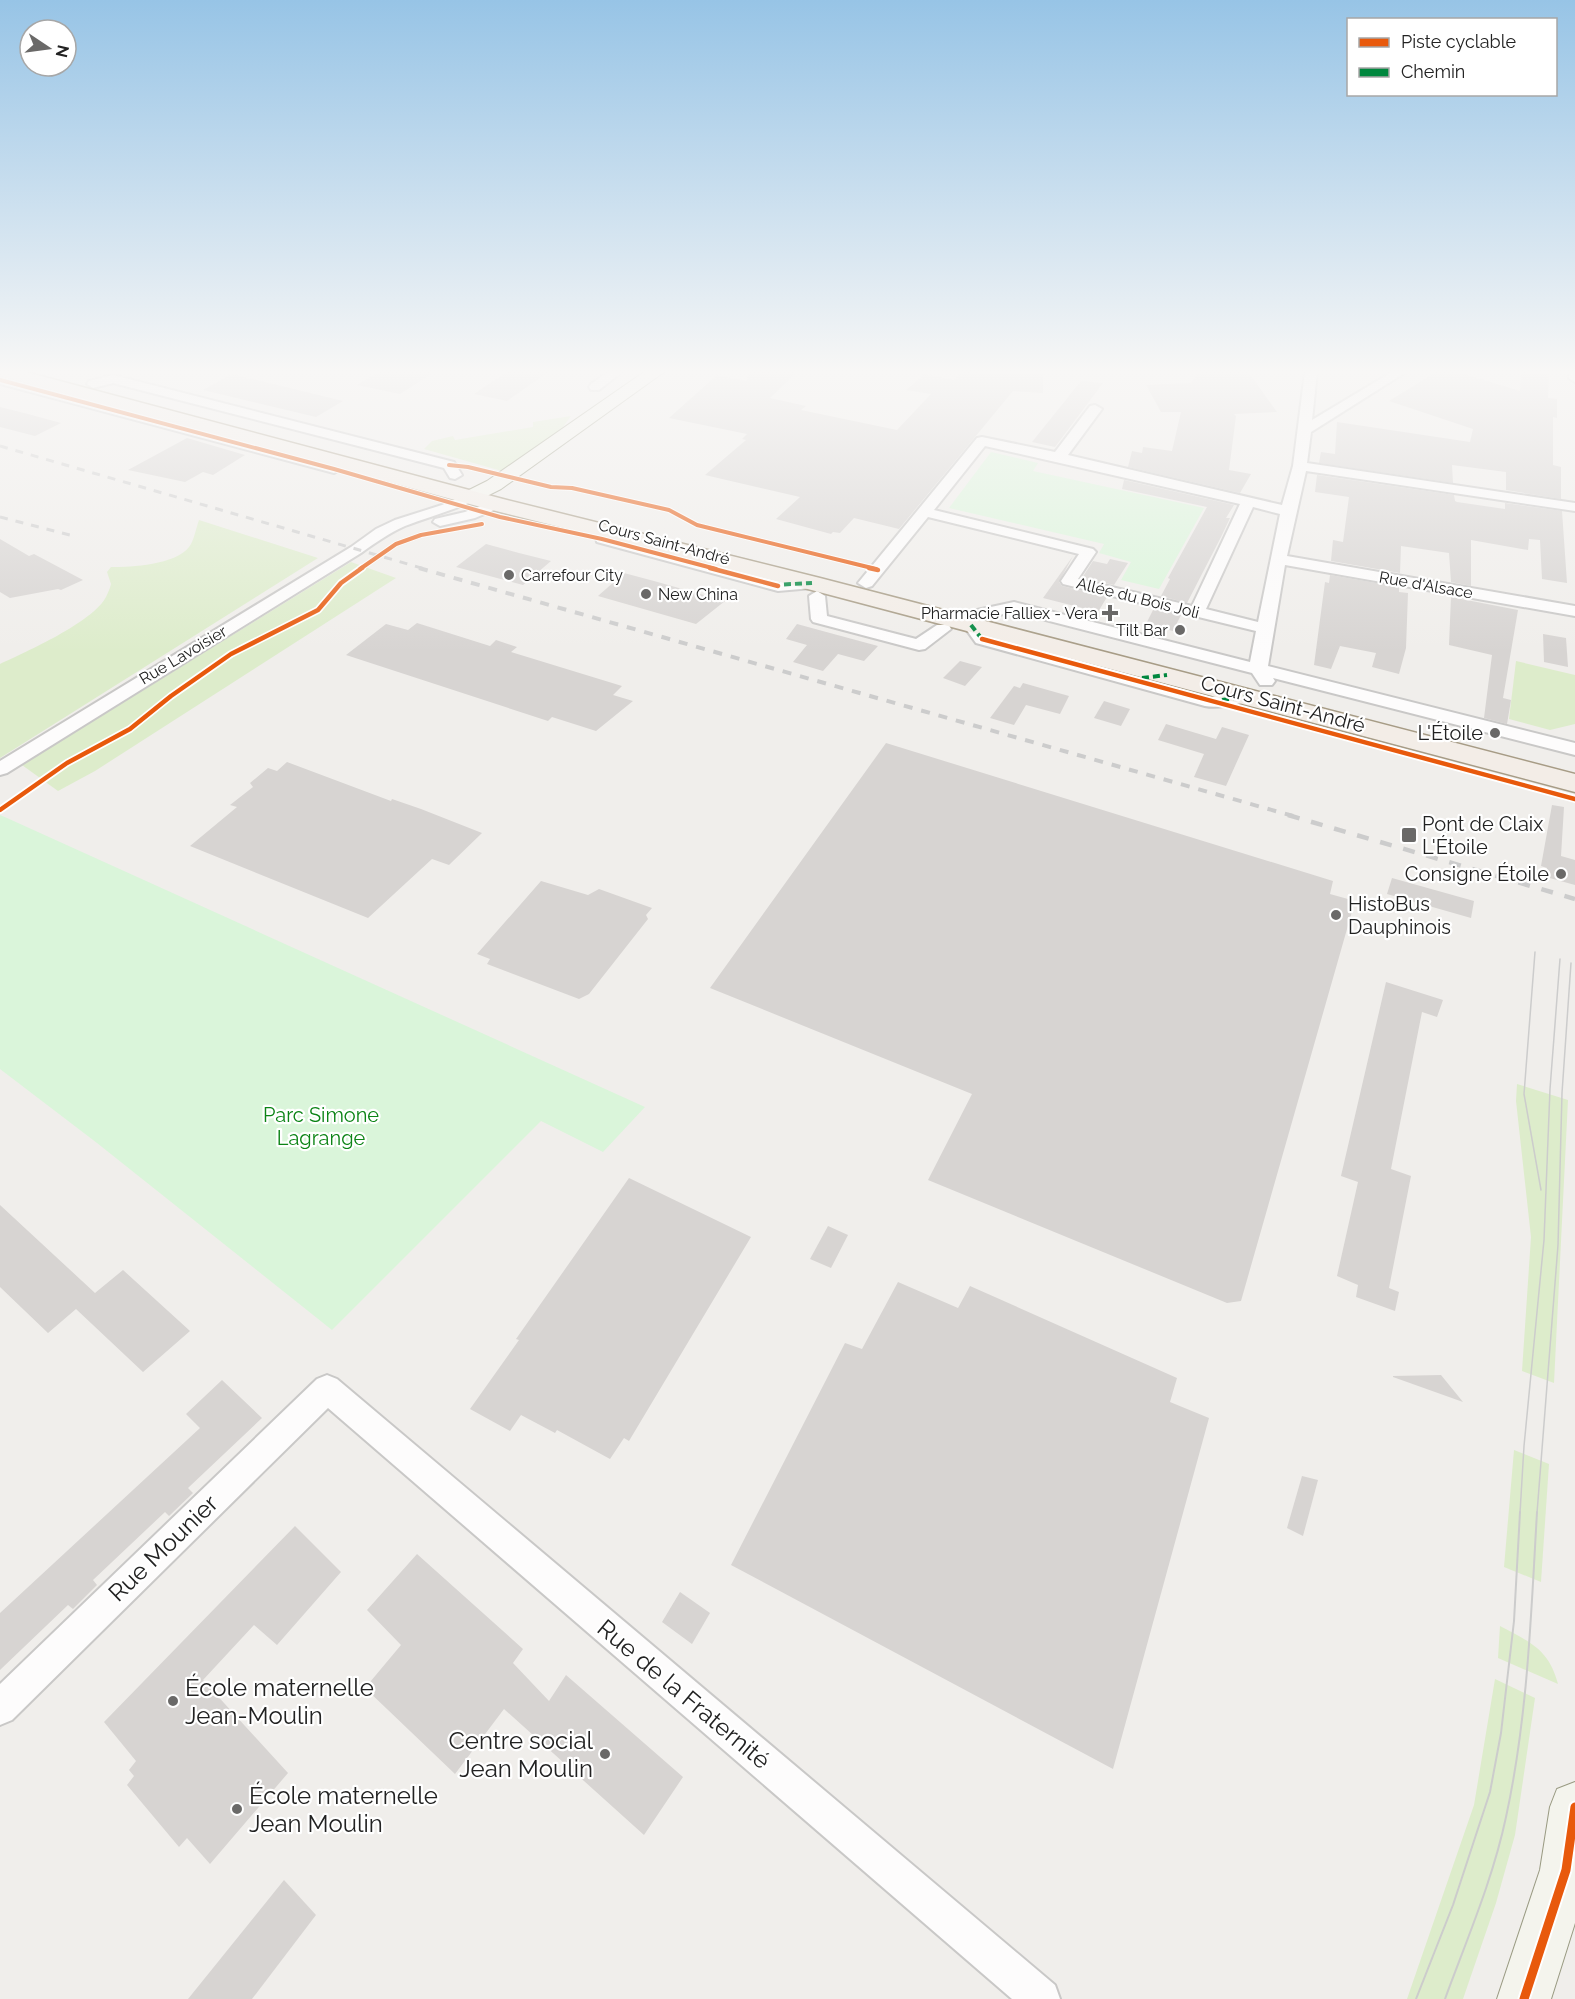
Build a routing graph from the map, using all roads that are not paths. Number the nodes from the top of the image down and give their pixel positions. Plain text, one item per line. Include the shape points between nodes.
1 (357, 465) edge
2 (424, 465) edge
3 (533, 465) edge
4 (553, 465) edge
5 (963, 465) edge
6 (1095, 465) edge
7 (1300, 466) joint
8 (520, 492) junction
9 (495, 494) junction
10 (470, 497) junction
11 (1249, 501) junction
12 (1575, 507) edge
13 (1288, 511) junction
14 (925, 512) junction
15 (366, 542) junction
16 (1278, 559) junction
17 (866, 583) junction
18 (815, 589) junction
19 (1575, 611) edge
20 (1197, 612) junction
21 (977, 619) junction
22 (1264, 628) junction
23 (943, 629) dead end
24 (1167, 675) junction
25 (1133, 680) junction
26 (1259, 684) junction
27 (1575, 749) edge
28 (1575, 765) edge
29 (0, 769) edge
30 (1575, 783) edge
31 (327, 1389) joint
32 (0, 1708) edge
33 (1575, 1807) edge
34 (1041, 1999) edge
35 (1524, 1999) edge

1 - 10 main road, Cours Saint-André
2 - 9 main road, Cours Saint-André
3 - 9 main road
4 - 8 main road
5 - 14 street
6 - 11 street
7 - 12 street
7 - 13 street
8 - 9 main road, Cours Saint-André
8 - 17 main road, Cours Saint-André
9 - 10 main road, Cours Saint-André
9 - 15 street, Rue Lavoisier via 470,515
9 - 18 main road, Cours Saint-André via 601,534
10 - 15 street, Rue Lavoisier via 400,523
11 - 13 street
11 - 20 street
13 - 16 street
14 - 17 street
14 - 20 street, Allée du Bois Joli via 1088,552 1069,581
15 - 29 street, Rue Lavoisier
16 - 19 street, Rue d'Alsace
16 - 22 street
17 - 21 main road, Cours Saint-André
18 - 21 main road, Cours Saint-André
18 - 23 street via 819,619 919,645
20 - 22 street, Allée du Bois Joli
21 - 24 main road, Cours Saint-André
21 - 25 street, Cours Saint-André via 982,639
21 - 26 main road, Cours Saint-André
22 - 26 street
24 - 25 street, Cours Saint-André
24 - 26 main road, Cours Saint-André
25 - 26 street, Cours Saint-André via 1211,702
26 - 27 street, Cours Saint-André
26 - 28 main road, Cours Saint-André
26 - 30 main road, Cours Saint-André
31 - 32 street, Rue Mounier
31 - 34 street, Rue de la Fraternité
33 - 35 main road via 1566,1870

